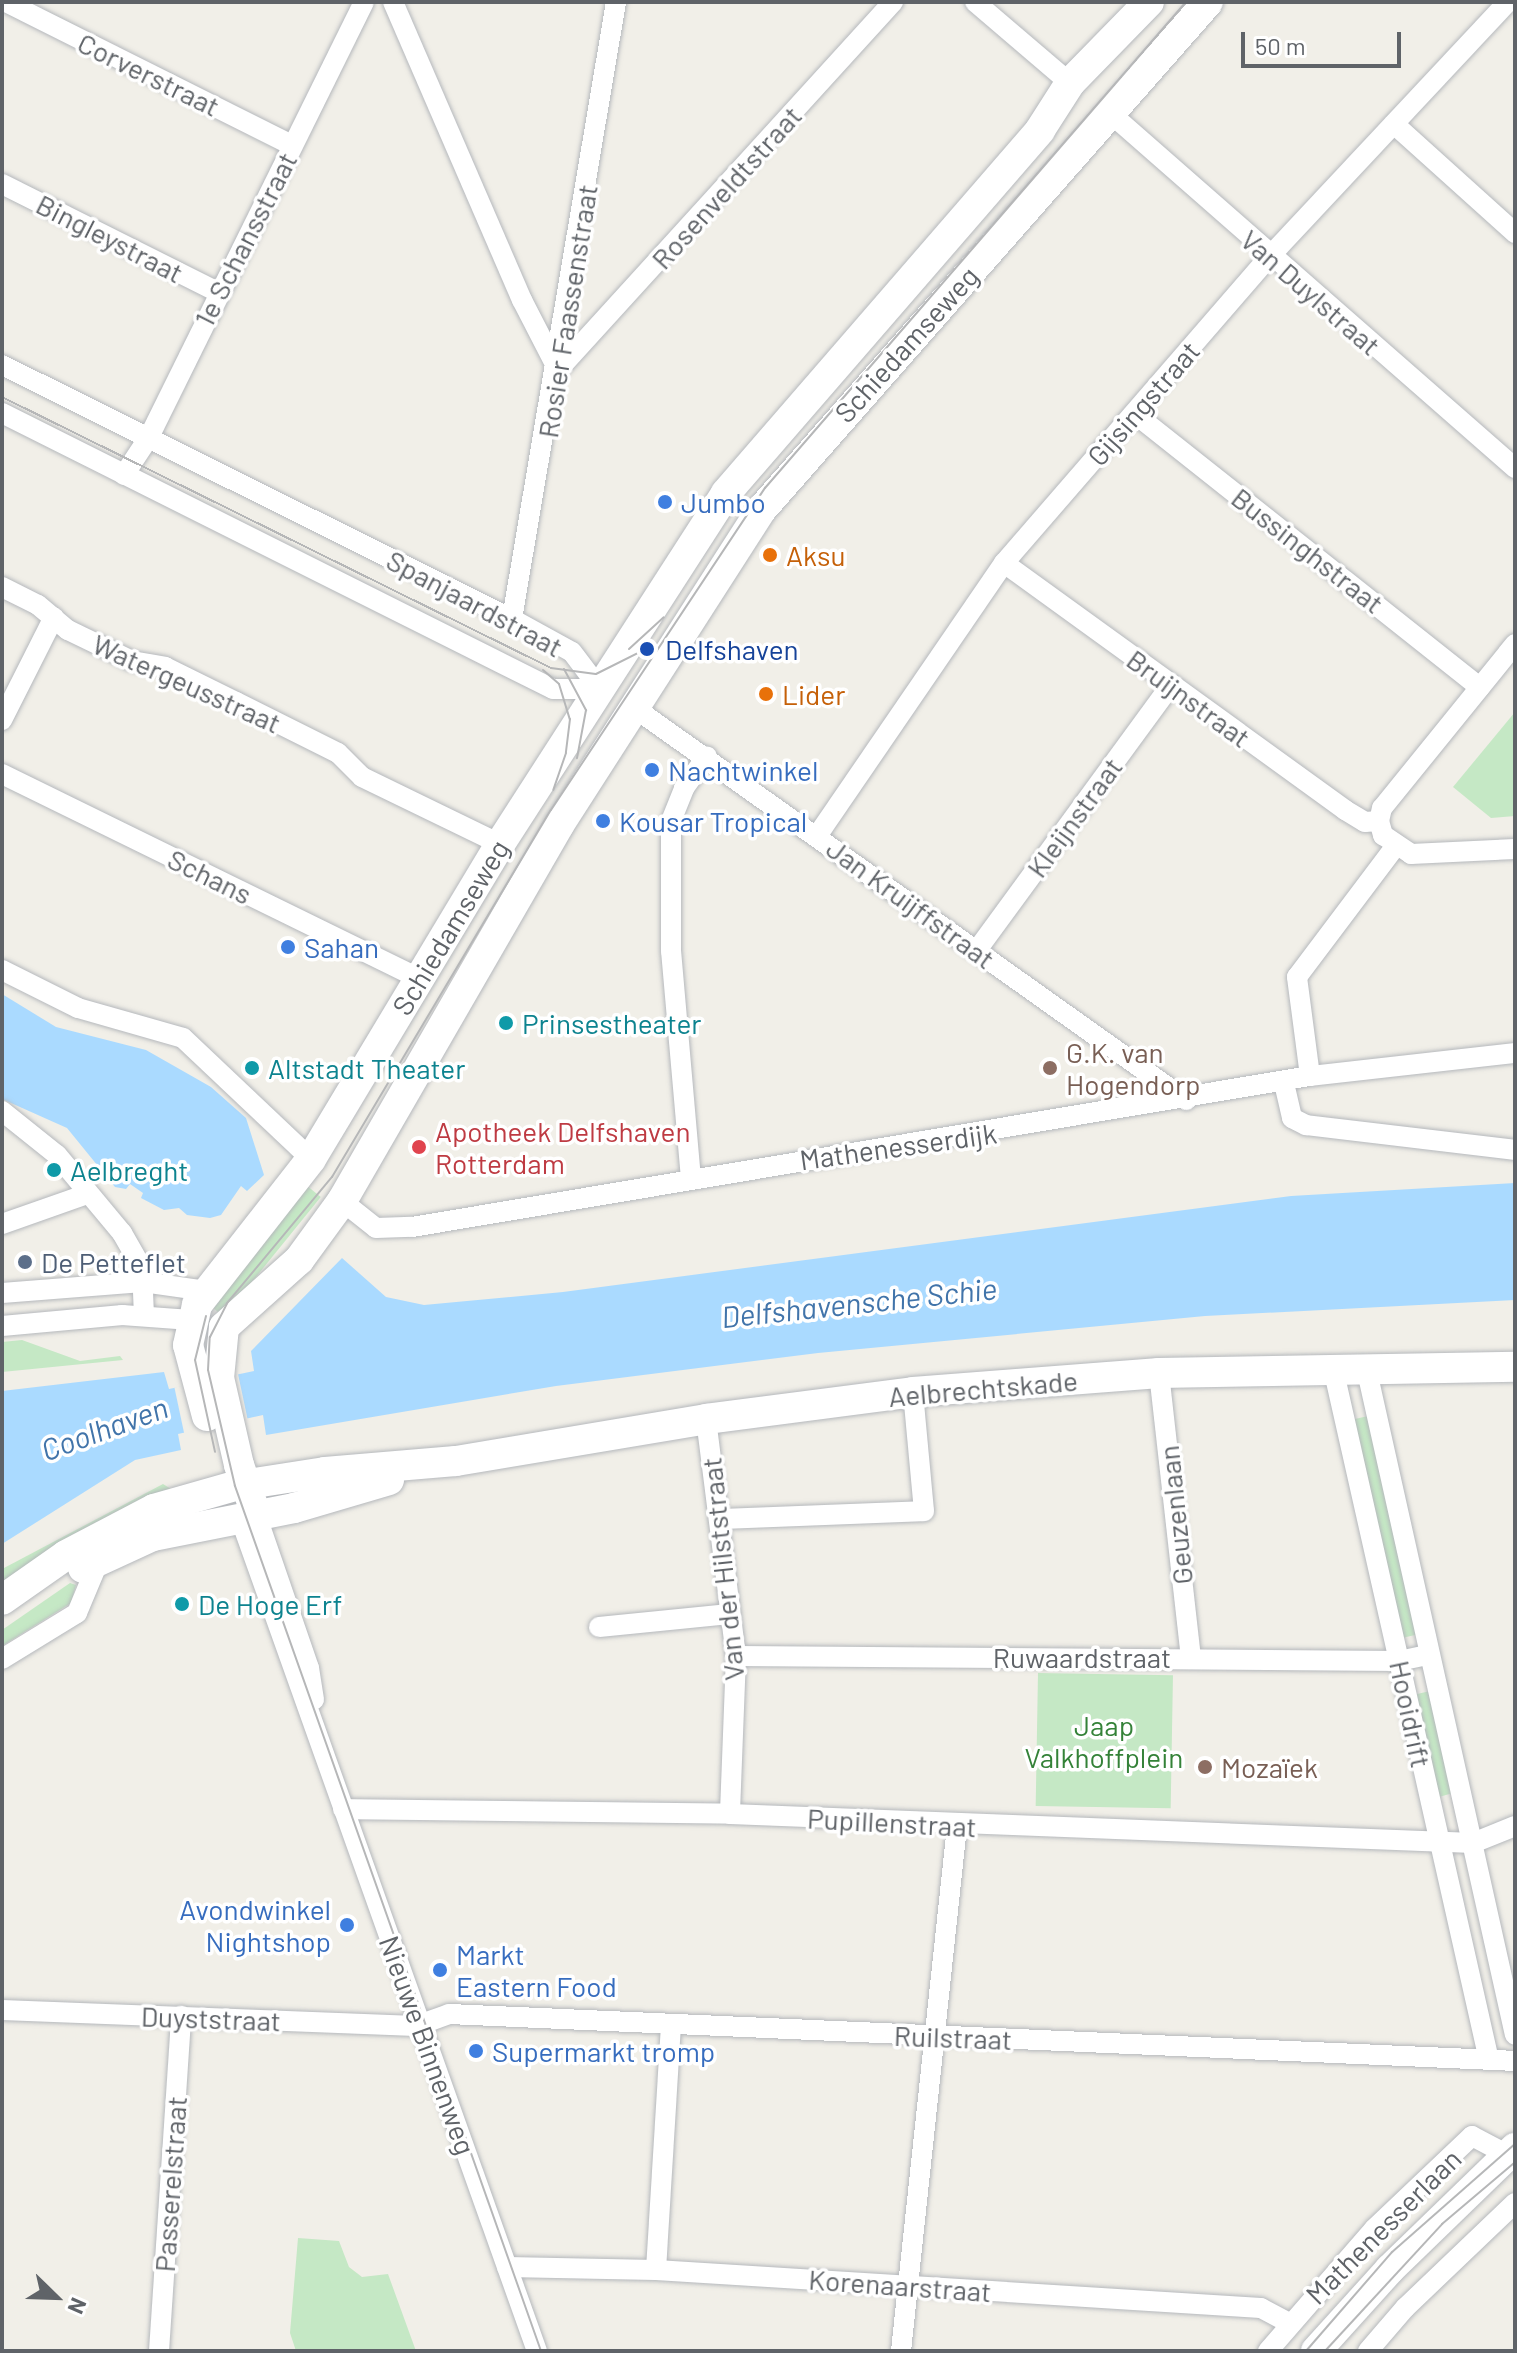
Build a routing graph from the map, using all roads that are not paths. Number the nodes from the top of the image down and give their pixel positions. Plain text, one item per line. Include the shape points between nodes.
1 (6, 2) edge
2 (364, 2) edge
3 (393, 2) edge
4 (616, 2) edge
5 (893, 2) edge
6 (975, 2) edge
7 (1149, 2) edge
8 (1208, 2) edge
9 (1508, 2) edge
10 (1070, 83) junction
11 (1110, 113) junction
12 (1394, 124) junction
13 (292, 145) junction
14 (2, 184) edge
15 (1515, 233) edge
16 (1270, 256) junction
17 (218, 292) junction
18 (2, 365) edge
19 (558, 370) junction
20 (2, 413) edge
21 (1135, 414) junction
22 (149, 437) junction
23 (1515, 468) edge
24 (124, 475) junction
25 (1004, 563) junction
26 (2, 587) edge
27 (54, 617) junction
28 (512, 619) junction
29 (1515, 644) edge
30 (1171, 685) junction
31 (1480, 687) junction
32 (600, 689) junction
33 (636, 709) junction
34 (2, 720) edge
35 (707, 756) junction
36 (2, 774) edge
37 (1379, 821) junction
38 (817, 836) junction
39 (500, 844) junction
40 (1395, 847) junction
41 (1515, 849) edge
42 (977, 950) junction
43 (2, 970) edge
44 (418, 978) junction
45 (1515, 1053) edge
46 (1310, 1076) junction
47 (1284, 1083) junction
48 (1186, 1100) junction
49 (2, 1111) edge
50 (1515, 1150) edge
51 (311, 1159) junction
52 (691, 1179) junction
53 (87, 1194) junction
54 (342, 1201) junction
55 (2, 1224) edge
56 (143, 1282) junction
57 (206, 1291) junction
58 (2, 1293) edge
59 (144, 1316) junction
60 (191, 1320) junction
61 (228, 1322) junction
62 (2, 1326) edge
63 (1366, 1367) junction
64 (1515, 1367) edge
65 (1333, 1368) junction
66 (1159, 1373) junction
67 (210, 1380) junction
68 (913, 1392) junction
69 (706, 1419) junction
70 (456, 1461) junction
71 (237, 1486) junction
72 (249, 1518) junction
73 (719, 1519) junction
74 (101, 1557) junction
75 (2, 1600) edge
76 (729, 1614) junction
77 (2, 1621) edge
78 (599, 1627) dead end
79 (1428, 1655) junction
80 (736, 1656) junction
81 (1191, 1658) junction
82 (2, 1659) edge
83 (1399, 1661) junction
84 (343, 1809) junction
85 (730, 1814) junction
86 (957, 1826) junction
87 (1515, 1826) edge
88 (1440, 1841) junction
89 (1473, 1843) junction
90 (2, 2010) edge
91 (181, 2016) junction
92 (420, 2024) junction
93 (671, 2025) junction
94 (1515, 2035) edge
95 (936, 2037) junction
96 (1489, 2060) junction
97 (1515, 2061) edge
98 (1513, 2153) edge
99 (1515, 2203) edge
100 (507, 2267) junction
101 (656, 2270) junction
102 (908, 2286) junction
103 (1289, 2323) junction
104 (159, 2351) edge
105 (537, 2351) edge
106 (901, 2351) edge
107 (1268, 2351) edge
108 (1316, 2351) edge
109 (1368, 2351) edge

1 - 13 street, Corverstraat
2 - 13 street, 1e Schansstraat
3 - 19 street via 522,300
4 - 19 street, Rosier Faassenstraat
5 - 19 street, Rosenveldtstraat
6 - 10 street
7 - 10 street, Schiedamseweg
8 - 11 street, Schiedamseweg
9 - 12 street, Gijsingstraat
10 - 32 street, Schiedamseweg via 1040,130 737,478
11 - 16 street, Van Duylstraat
11 - 33 street, Schiedamseweg via 762,509 689,616
12 - 15 street
12 - 16 street, Gijsingstraat
13 - 17 street, 1e Schansstraat
14 - 17 street, Bingleystraat
16 - 21 street, Gijsingstraat
16 - 23 street, Van Duylstraat
17 - 22 street, 1e Schansstraat
18 - 22 street, Spanjaardstraat
19 - 28 street, Rosier Faassenstraat
20 - 24 street, Spanjaardstraat
21 - 25 street, Gijsingstraat
21 - 31 street, Bussinghstraat
22 - 24 street, 1e Schansstraat
22 - 28 street, Spanjaardstraat
24 - 32 street, Spanjaardstraat via 553,689
25 - 30 street, Bruijnstraat
25 - 38 street, Gijsingstraat
26 - 27 street, Watergeusstraat
27 - 34 street
27 - 39 street, Watergeusstraat via 68,630 132,661 165,667 338,753 362,777
28 - 32 street, Spanjaardstraat via 572,652
29 - 31 street
30 - 37 street, Bruijnstraat via 1345,810 1365,822
30 - 42 street, Kleijnstraat
31 - 37 street via 1382,808
32 - 33 street
32 - 39 street, Schiedamseweg
33 - 35 street, Jan Kruijffstraat
33 - 54 street, Schiedamseweg via 538,860
35 - 38 street, Jan Kruijffstraat
35 - 52 street via 684,788 671,821 671,951
36 - 44 street, Schans
37 - 40 street
38 - 42 street, Jan Kruijffstraat
39 - 44 street, Schiedamseweg
40 - 41 street via 1430,855
40 - 46 street via 1297,977
42 - 48 street, Jan Kruijffstraat
43 - 51 street via 78,1008 183,1038
44 - 51 street, Schiedamseweg
45 - 46 street, Mathenesserdijk
46 - 47 street, Mathenesserdijk
47 - 48 street, Mathenesserdijk
47 - 50 street via 1292,1118 1306,1125
48 - 52 street, Mathenesserdijk
49 - 53 street via 57,1155
51 - 54 street, Mathenesserdijk
51 - 57 street, Schiedamseweg
52 - 54 street, Mathenesserdijk via 385,1229 366,1224
53 - 55 street
53 - 56 street via 135,1252
54 - 61 street, Schiedamseweg via 291,1268
56 - 57 street
56 - 58 street
56 - 59 street
57 - 60 street, Schiedamseweg
59 - 60 street
59 - 62 street
60 - 61 street
60 - 67 street, Schiedamseweg via 188,1345
61 - 67 street, Schiedamseweg
63 - 64 street, Aelbrechtskade
63 - 65 street, Aelbrechtskade
63 - 79 street, Hooidrift
65 - 66 street, Aelbrechtskade
65 - 83 street, Hooidrift
66 - 68 street, Aelbrechtskade
66 - 81 street, Geuzenlaan
67 - 71 street, Schiedamseweg
68 - 69 street, Aelbrechtskade
68 - 73 street via 924,1511
69 - 70 street, Aelbrechtskade
69 - 73 street, Van der Hilststraat
70 - 71 street, Aelbrechtskade
70 - 72 street, Aelbrechtskade
71 - 72 street, Schiedamseweg
71 - 75 street, Aelbrechtskade via 127,1521
72 - 74 street, Aelbrechtskade via 153,1536
72 - 84 street, Nieuwe Binnenweg via 309,1668 319,1740
73 - 76 street, Van der Hilststraat
74 - 77 street, Aelbrechtskade
74 - 82 street via 77,1613
76 - 78 street
76 - 80 street, Van der Hilststraat
79 - 83 street, Ruwaardstraat
79 - 89 street, Hooidrift
80 - 81 street, Ruwaardstraat
80 - 85 street, Van der Hilststraat
81 - 83 street, Ruwaardstraat
83 - 88 street, Hooidrift
84 - 85 street, Pupillenstraat
84 - 92 street, Nieuwe Binnenweg
85 - 86 street, Pupillenstraat
86 - 88 street, Pupillenstraat
86 - 95 street
87 - 89 street
88 - 89 street, Pupillenstraat
88 - 96 street, Hooidrift
89 - 94 street, Hooidrift
90 - 91 street, Duyststraat
91 - 92 street, Duyststraat
91 - 104 street, Passerelstraat
92 - 93 street, Ruilstraat via 449,2014
92 - 100 street, Nieuwe Binnenweg
93 - 95 street, Ruilstraat
93 - 101 street
95 - 96 street, Ruilstraat
95 - 102 street
96 - 97 street, Ruilstraat
98 - 103 street, Mathenesserlaan via 1472,2136 1374,2229
98 - 108 street, Mathenesserlaan via 1390,2269
99 - 109 street via 1405,2308
100 - 101 street, Korenaarstraat
100 - 105 street, Nieuwe Binnenweg
101 - 102 street, Korenaarstraat
102 - 103 street, Korenaarstraat via 1261,2308
102 - 106 street
103 - 107 street, Mathenesserlaan

